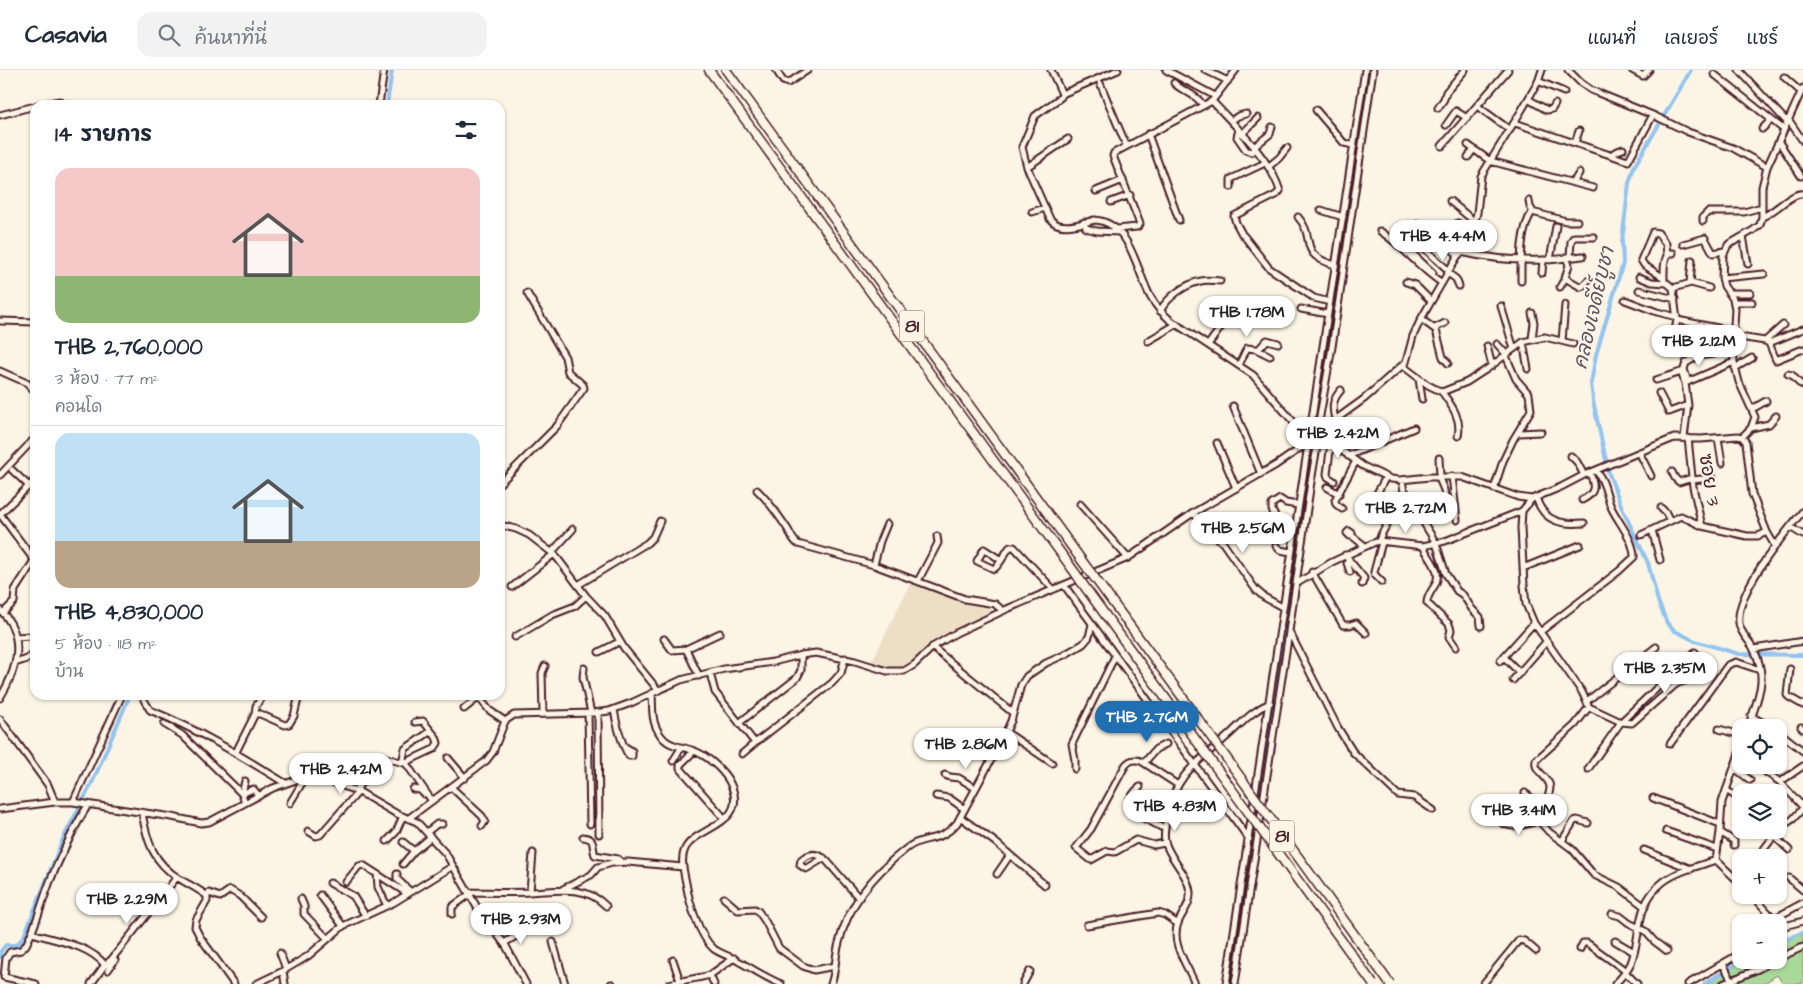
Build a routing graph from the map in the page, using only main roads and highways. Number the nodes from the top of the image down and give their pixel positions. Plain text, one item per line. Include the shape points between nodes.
1 (709, 70) edge
2 (726, 70) edge
3 (1373, 984) edge
4 (1390, 984) edge

1 - 3 highway, 81, bridge
2 - 4 highway, 81, bridge

